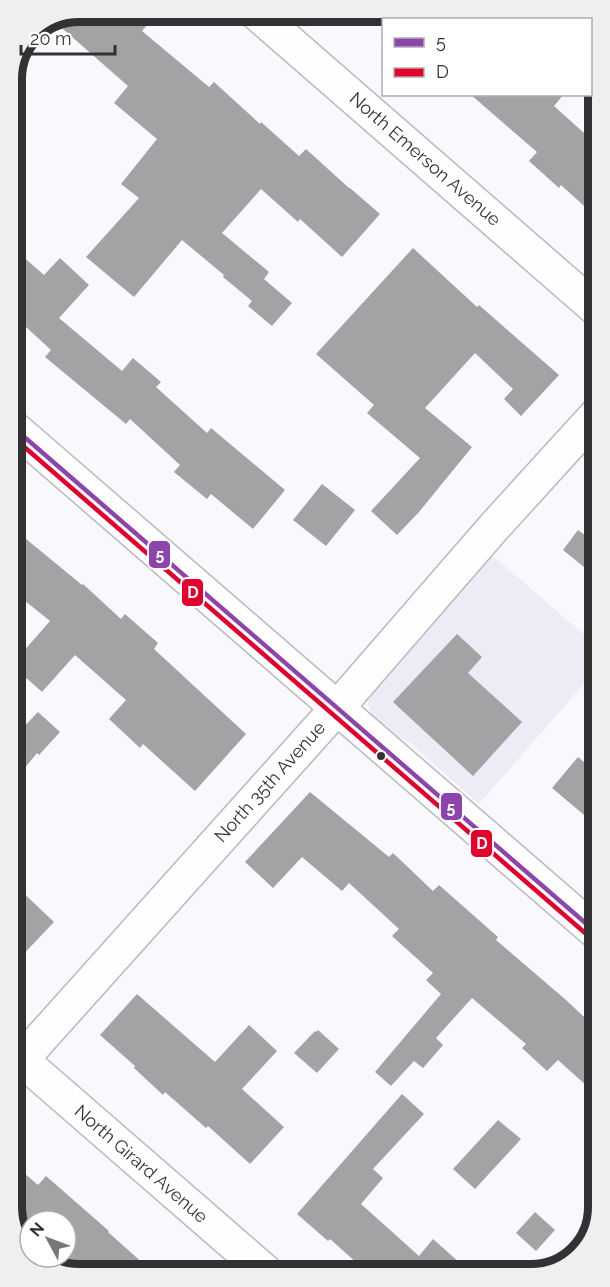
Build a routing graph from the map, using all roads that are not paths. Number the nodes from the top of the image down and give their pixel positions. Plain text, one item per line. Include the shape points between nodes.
1 (267, 22) edge
2 (588, 302) edge
3 (588, 424) edge
4 (23, 436) edge
5 (337, 708) junction
6 (588, 925) edge
7 (22, 1055) edge
8 (22, 1064) edge
9 (256, 1264) edge

1 - 2 street, North Emerson Avenue
3 - 5 street, North 35th Avenue
4 - 5 street
5 - 6 street
5 - 7 street, North 35th Avenue
8 - 9 street, North Girard Avenue

